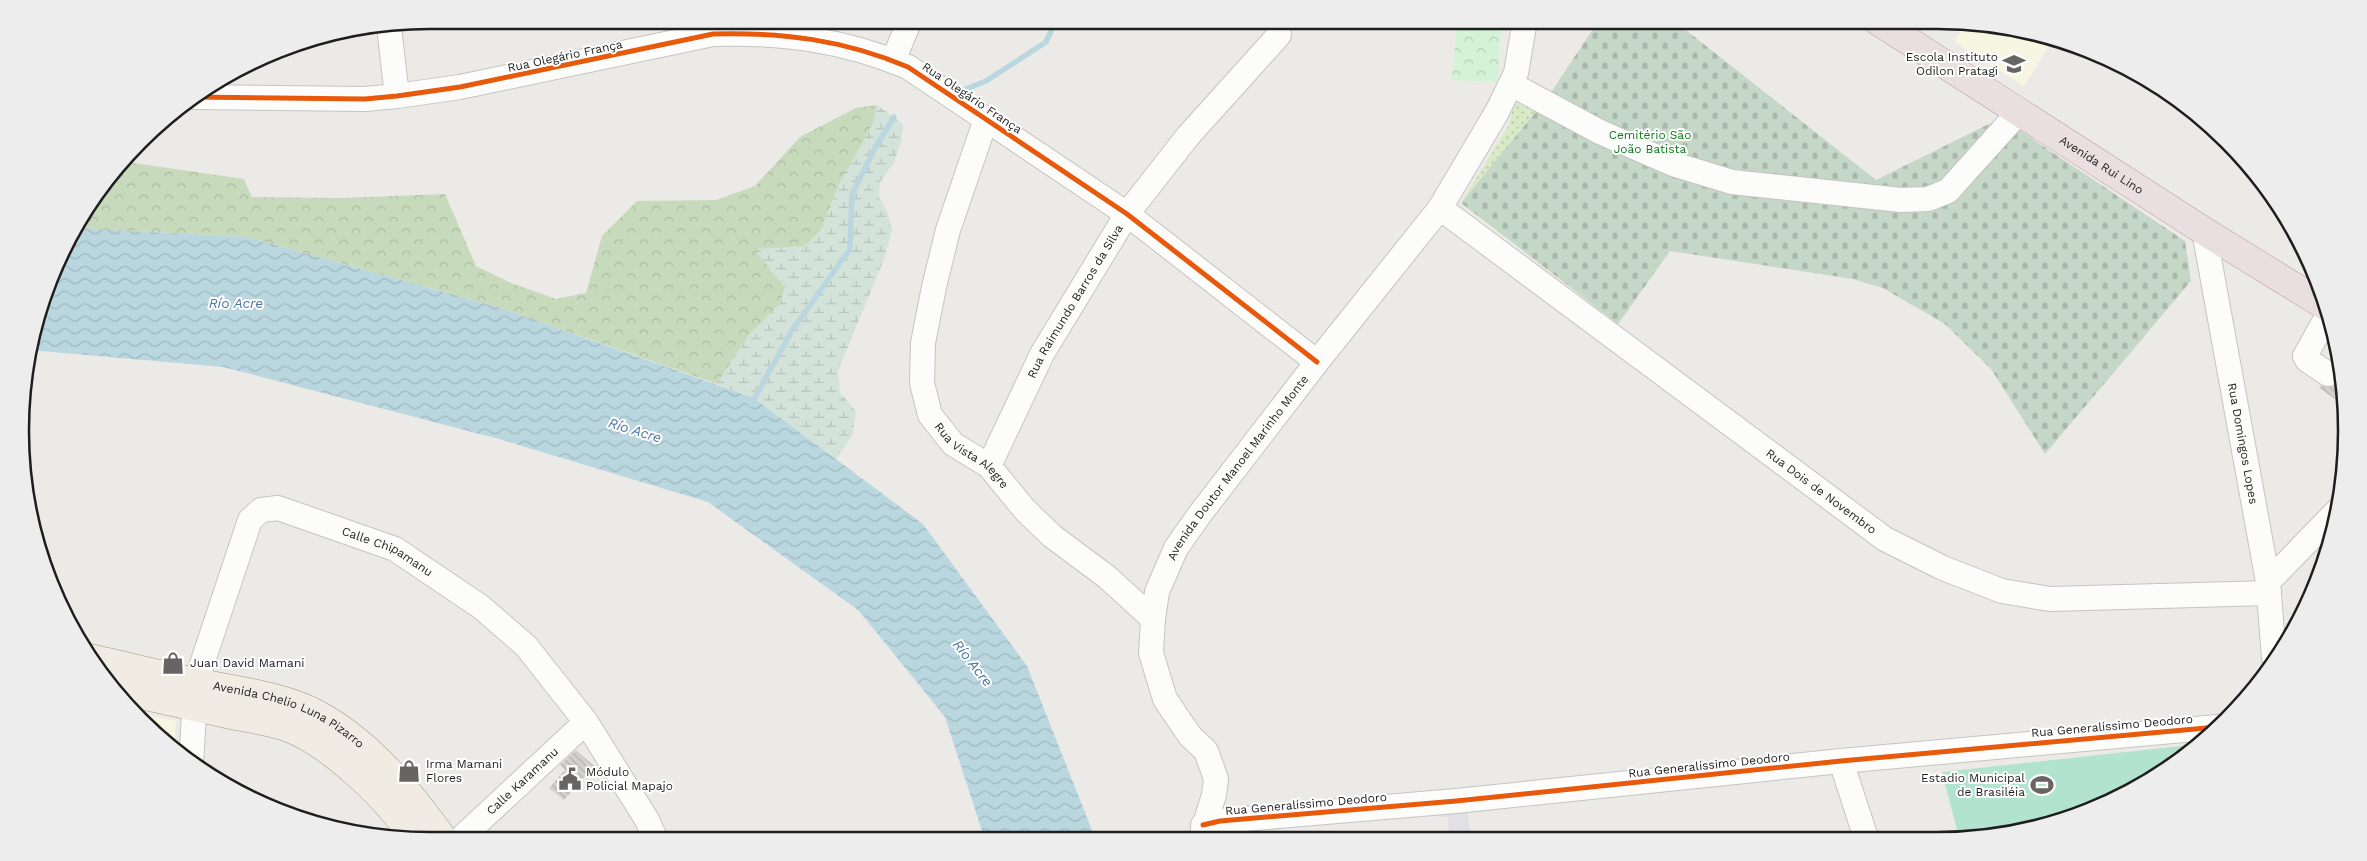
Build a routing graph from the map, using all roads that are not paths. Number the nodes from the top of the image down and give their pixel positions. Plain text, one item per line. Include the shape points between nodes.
1 (906, 29) edge
2 (1523, 29) edge
3 (1890, 29) edge
4 (389, 31) edge
5 (1279, 35) dead end
6 (893, 61) junction
7 (1511, 84) junction
8 (397, 96) junction
9 (206, 97) edge
10 (2019, 112) junction
11 (986, 119) junction
12 (1440, 208) junction
13 (1126, 214) junction
14 (2204, 231) junction
15 (2317, 301) edge
16 (2324, 323) edge
17 (1317, 362) junction
18 (2328, 374) dead end
19 (989, 466) junction
20 (2328, 521) edge
21 (2268, 588) junction
22 (1153, 619) junction
23 (2273, 650) edge
24 (103, 663) edge
25 (124, 690) edge
26 (195, 695) junction
27 (586, 722) junction
28 (2207, 728) edge
29 (192, 753) edge
30 (1841, 761) junction
31 (409, 831) edge
32 (438, 832) edge
33 (468, 832) edge
34 (652, 832) edge
35 (1202, 832) edge
36 (1864, 832) edge

1 - 6 street
2 - 7 street, Avenida Doutor Manoel Marinho Monte
3 - 10 highway, Avenida Rui Lino
4 - 8 street
5 - 13 street, Rua Raimundo Barros da Silva via 1188,136
6 - 8 street, Rua Olegário França via 874,52 788,35 754,32 712,34 460,88
6 - 11 street, Rua Olegário França via 908,67
7 - 10 street via 1600,132 1673,164 1732,182 1901,200 1928,199 1948,191
7 - 12 street, Avenida Doutor Manoel Marinho Monte
8 - 9 street, Rua Olegário França via 365,99
10 - 14 highway, Avenida Rui Lino
11 - 13 street, Rua Olegário França
11 - 19 street, Rua Vista Alegre via 948,230 936,278 923,343 922,383 930,415 954,444
12 - 17 street, Avenida Doutor Manoel Marinho Monte
12 - 21 street, Rua Dois de Novembro via 1885,539 1943,568 2002,591 2050,598
13 - 17 street, Rua Olegário França
13 - 19 street, Rua Raimundo Barros da Silva via 1042,354
14 - 15 highway, Avenida Rui Lino
14 - 21 street, Rua Domingos Lopes
16 - 18 street via 2305,356
17 - 22 street, Avenida Doutor Manoel Marinho Monte via 1176,548 1157,592
19 - 22 street, Rua Vista Alegre via 1025,510 1052,536 1107,577
20 - 21 street
21 - 23 street, Rua Domingos Lopes
22 - 35 street, Avenida Doutor Manoel Marinho Monte via 1151,653 1165,699 1190,736 1206,751 1216,779
24 - 26 main road, Avenida Chelio Luna Pizarro
25 - 26 main road, Avenida Chelio Luna Pizarro
26 - 27 street, Calle Chipamanu via 250,520 261,510 278,508 395,549 481,607 526,646
26 - 29 street, Calle Chipamanu
26 - 31 main road, Avenida Chelio Luna Pizarro via 287,728 324,749 381,797
26 - 32 main road, Avenida Chelio Luna Pizarro via 275,698 316,714 356,740 391,773
27 - 33 street, Calle Karamanu
27 - 34 street, Calle Chipamanu
28 - 30 street, Rua Generalíssimo Deodoro
30 - 35 street, Rua Generalíssimo Deodoro via 1456,801 1220,821
30 - 36 street

